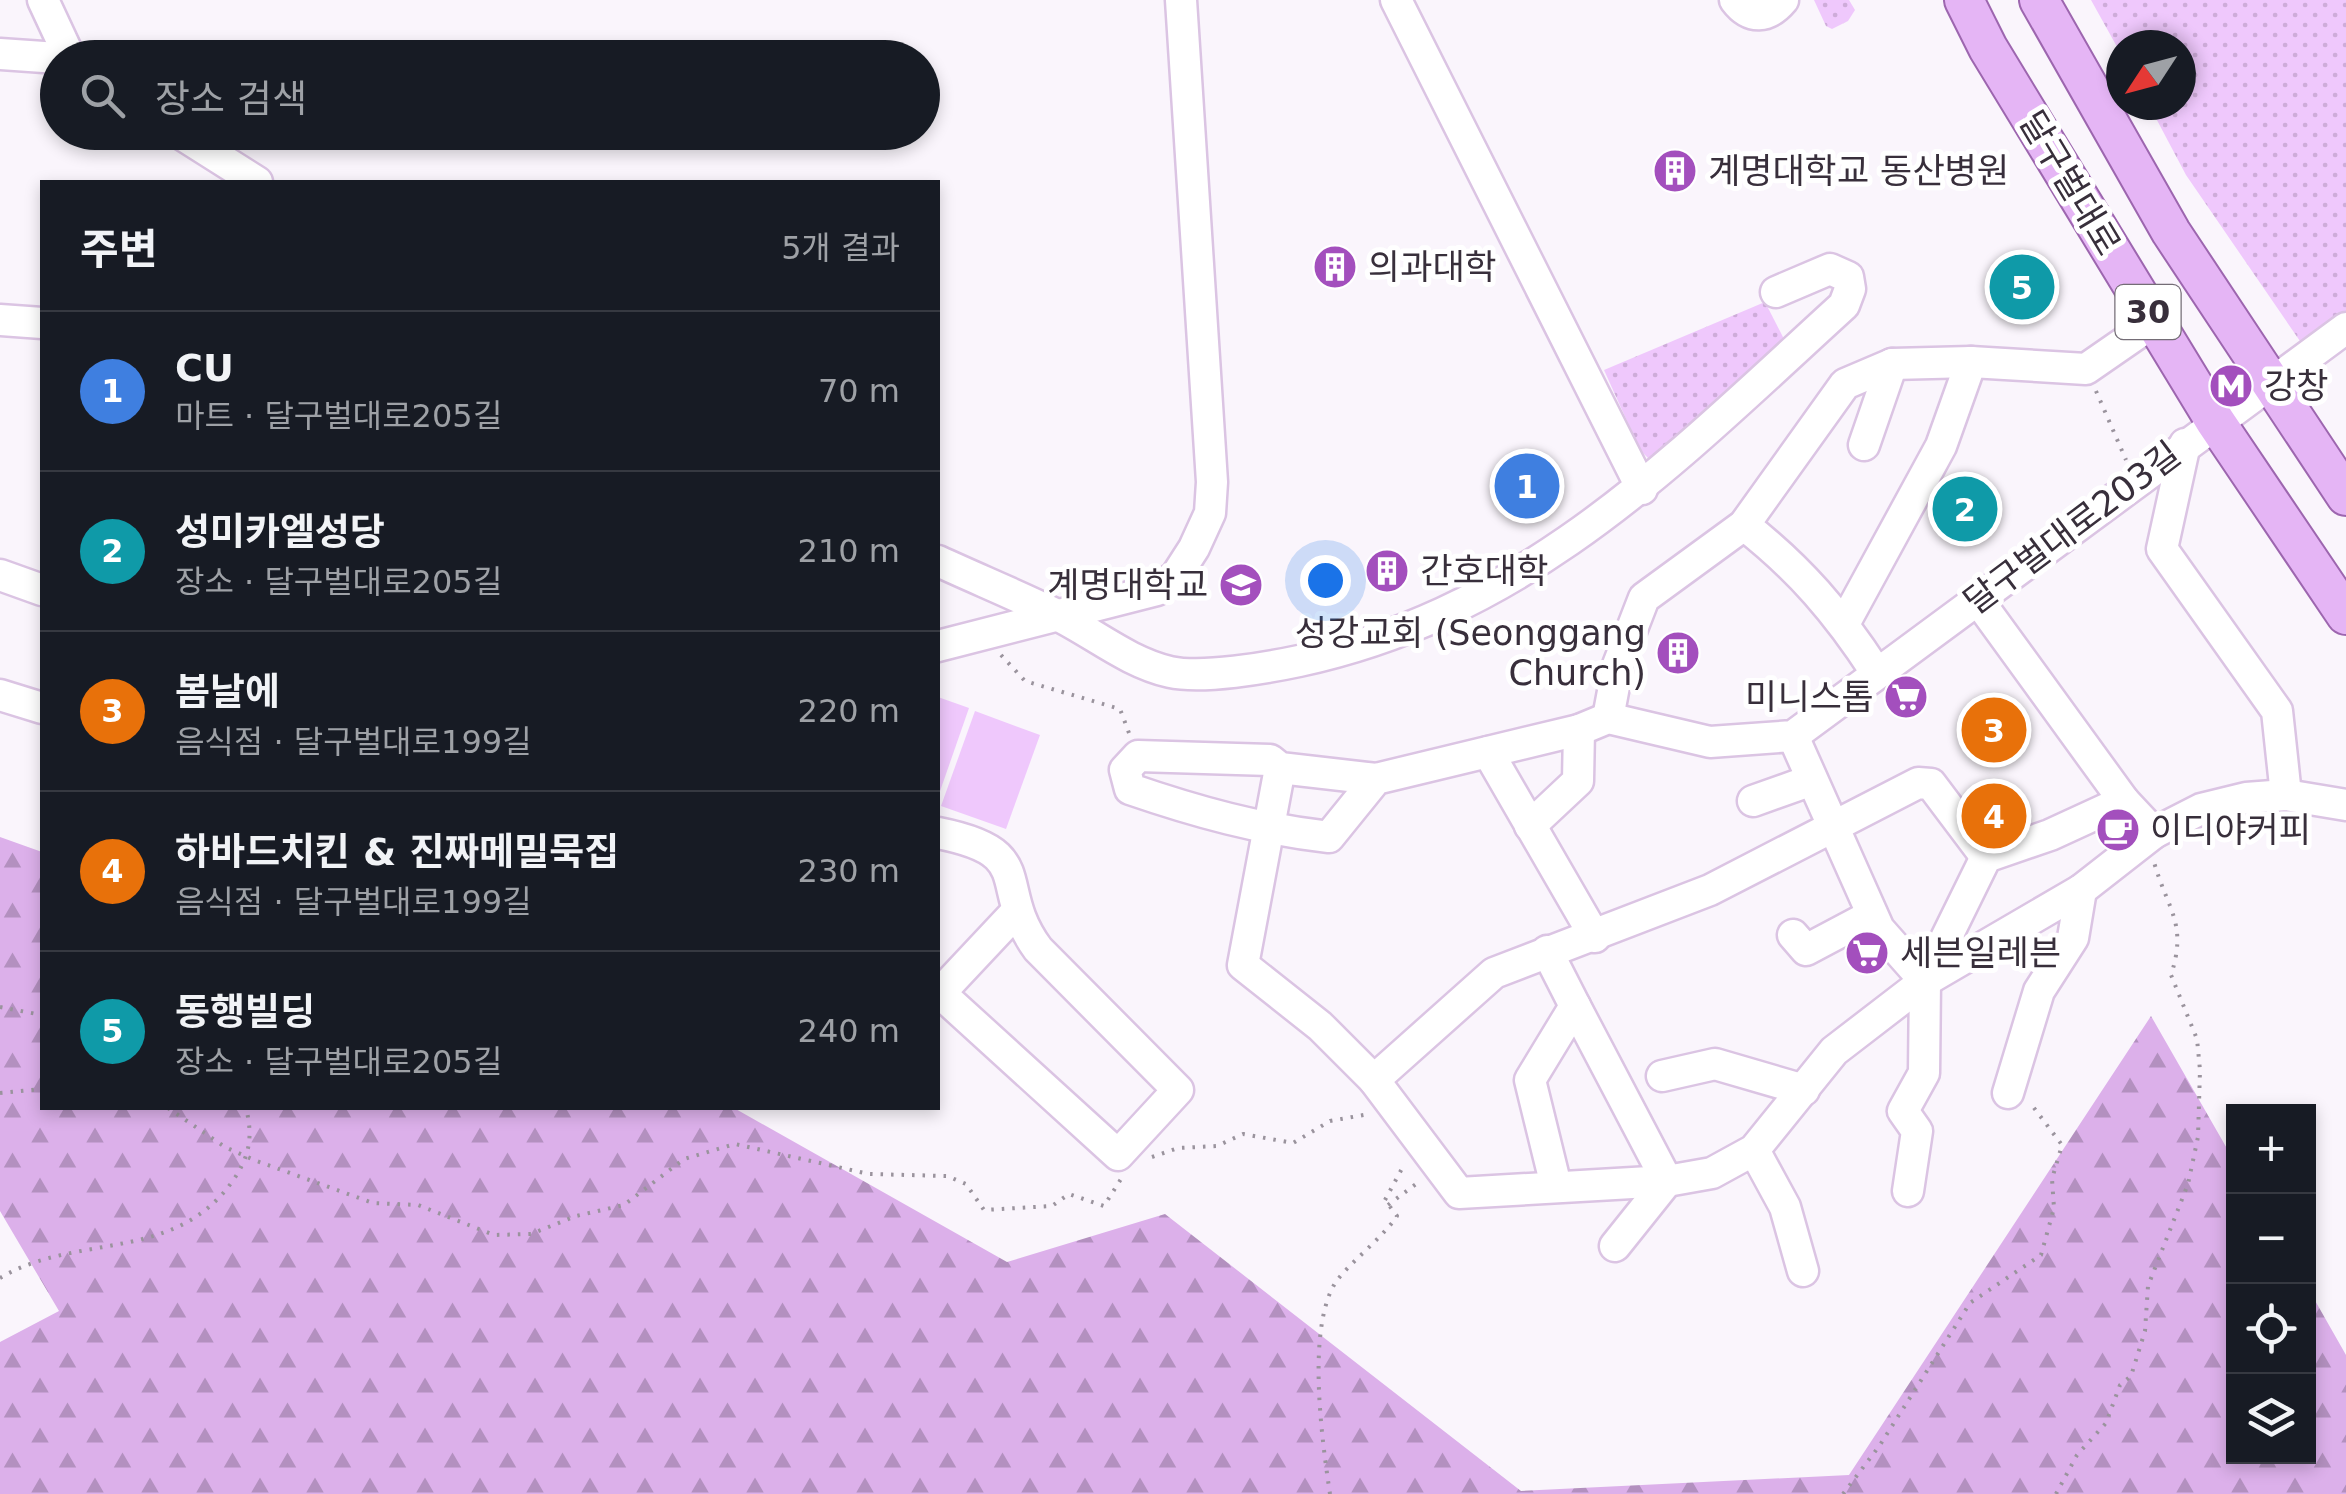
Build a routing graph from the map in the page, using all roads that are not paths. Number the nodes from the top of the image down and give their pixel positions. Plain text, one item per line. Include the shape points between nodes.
1 (43, 0) edge
2 (1181, 0) edge
3 (1396, 0) edge
4 (1735, 0) edge
5 (1783, 0) edge
6 (1964, 0) edge
7 (2039, 0) edge
8 (62, 40) edge
9 (0, 54) edge
10 (40, 57) edge
11 (206, 150) edge
12 (254, 180) edge
13 (1776, 292) dead end
14 (0, 320) edge
15 (2154, 322) junction
16 (40, 323) edge
17 (2346, 328) edge
18 (1971, 362) junction
19 (1892, 364) junction
20 (2269, 383) junction
21 (2216, 421) junction
22 (1864, 444) dead end
23 (2184, 444) junction
24 (1642, 489) junction
25 (2346, 496) edge
26 (1744, 525) junction
27 (940, 562) edge
28 (0, 575) edge
29 (40, 589) edge
30 (1978, 600) junction
31 (2346, 615) edge
32 (1058, 616) junction
33 (1844, 624) junction
34 (940, 645) edge
35 (1876, 672) junction
36 (0, 695) edge
37 (40, 707) edge
38 (1608, 718) junction
39 (1579, 730) junction
40 (1792, 736) junction
41 (1488, 752) junction
42 (1280, 768) junction
43 (1376, 779) junction
44 (1812, 780) junction
45 (2286, 796) junction
46 (2124, 801) junction
47 (1753, 802) dead end
48 (2346, 805) edge
49 (1834, 823) junction
50 (1530, 826) junction
51 (1266, 830) junction
52 (940, 833) edge
53 (2150, 836) junction
54 (1986, 857) junction
55 (2081, 890) junction
56 (1017, 911) junction
57 (1872, 915) junction
58 (1794, 934) dead end
59 (1595, 937) junction
60 (1546, 950) junction
61 (1925, 981) junction
62 (1575, 1006) junction
63 (1662, 1076) dead end
64 (1374, 1080) junction
65 (1804, 1090) junction
66 (2008, 1093) road end
67 (1754, 1150) junction
68 (1667, 1181) junction
69 (1556, 1186) junction
70 (1908, 1190) dead end
71 (1616, 1246) dead end
72 (1803, 1271) dead end

1 - 8 street
2 - 32 street via 1210,513 1176,576 1158,590
3 - 24 street
4 - 5 street via 1761,16
6 - 15 main road, 달구벌대로 / 30
7 - 20 main road, 달구벌대로 / 30 via 2171,232
9 - 10 street
11 - 12 street
13 - 24 street via 1830,269 1848,277 1850,289 1844,305
14 - 16 street
15 - 18 street via 2086,369
15 - 21 main road, 달구벌대로 / 30
17 - 20 street, 달구벌대로203길
18 - 19 street
18 - 33 street via 1941,446
19 - 22 street
19 - 26 street via 1845,384
20 - 21 street, 달구벌대로203길
20 - 25 main road, 달구벌대로 / 30
21 - 23 street, 달구벌대로203길
21 - 31 main road, 달구벌대로 / 30
23 - 30 street, 달구벌대로203길
23 - 45 street via 2162,549 2277,712
24 - 32 street via 1563,546 1451,610 1341,652 1278,665 1172,673
26 - 33 street via 1795,565
26 - 38 street via 1644,598 1618,665
27 - 32 street
28 - 29 street
30 - 35 street, 달구벌대로203길
30 - 46 street
32 - 34 street
33 - 35 street
35 - 40 street, 달구벌대로203길
36 - 37 street
38 - 39 street
38 - 40 street via 1710,742
39 - 41 street
39 - 50 street via 1578,781
40 - 44 street
41 - 43 street
41 - 50 street
42 - 43 street
42 - 51 street
42 - 51 street via 1270,760 1138,756 1125,770 1130,789
43 - 51 street via 1330,836
44 - 47 street
44 - 49 street
45 - 48 street
45 - 53 street via 2201,809
46 - 53 street
46 - 54 street
49 - 54 street via 1918,782 1931,784
49 - 57 street
49 - 59 street via 1710,890
50 - 59 street
51 - 64 street via 1243,965
52 - 56 street via 1002,857
53 - 55 street
54 - 61 street
55 - 61 street
55 - 66 street via 2073,938 2039,991
56 - 56 street via 1038,949 1178,1090 1118,1155 940,993
57 - 58 street via 1806,950
57 - 61 street
59 - 60 street
60 - 62 street
60 - 64 street via 1494,973
61 - 65 street via 1834,1051
61 - 70 street via 1924,1073 1903,1111 1917,1131
62 - 68 street
62 - 69 street via 1530,1080
63 - 65 street via 1716,1064
64 - 69 street via 1459,1193
65 - 67 street
67 - 68 street via 1712,1172
67 - 72 street via 1784,1207
68 - 69 street
68 - 71 street

